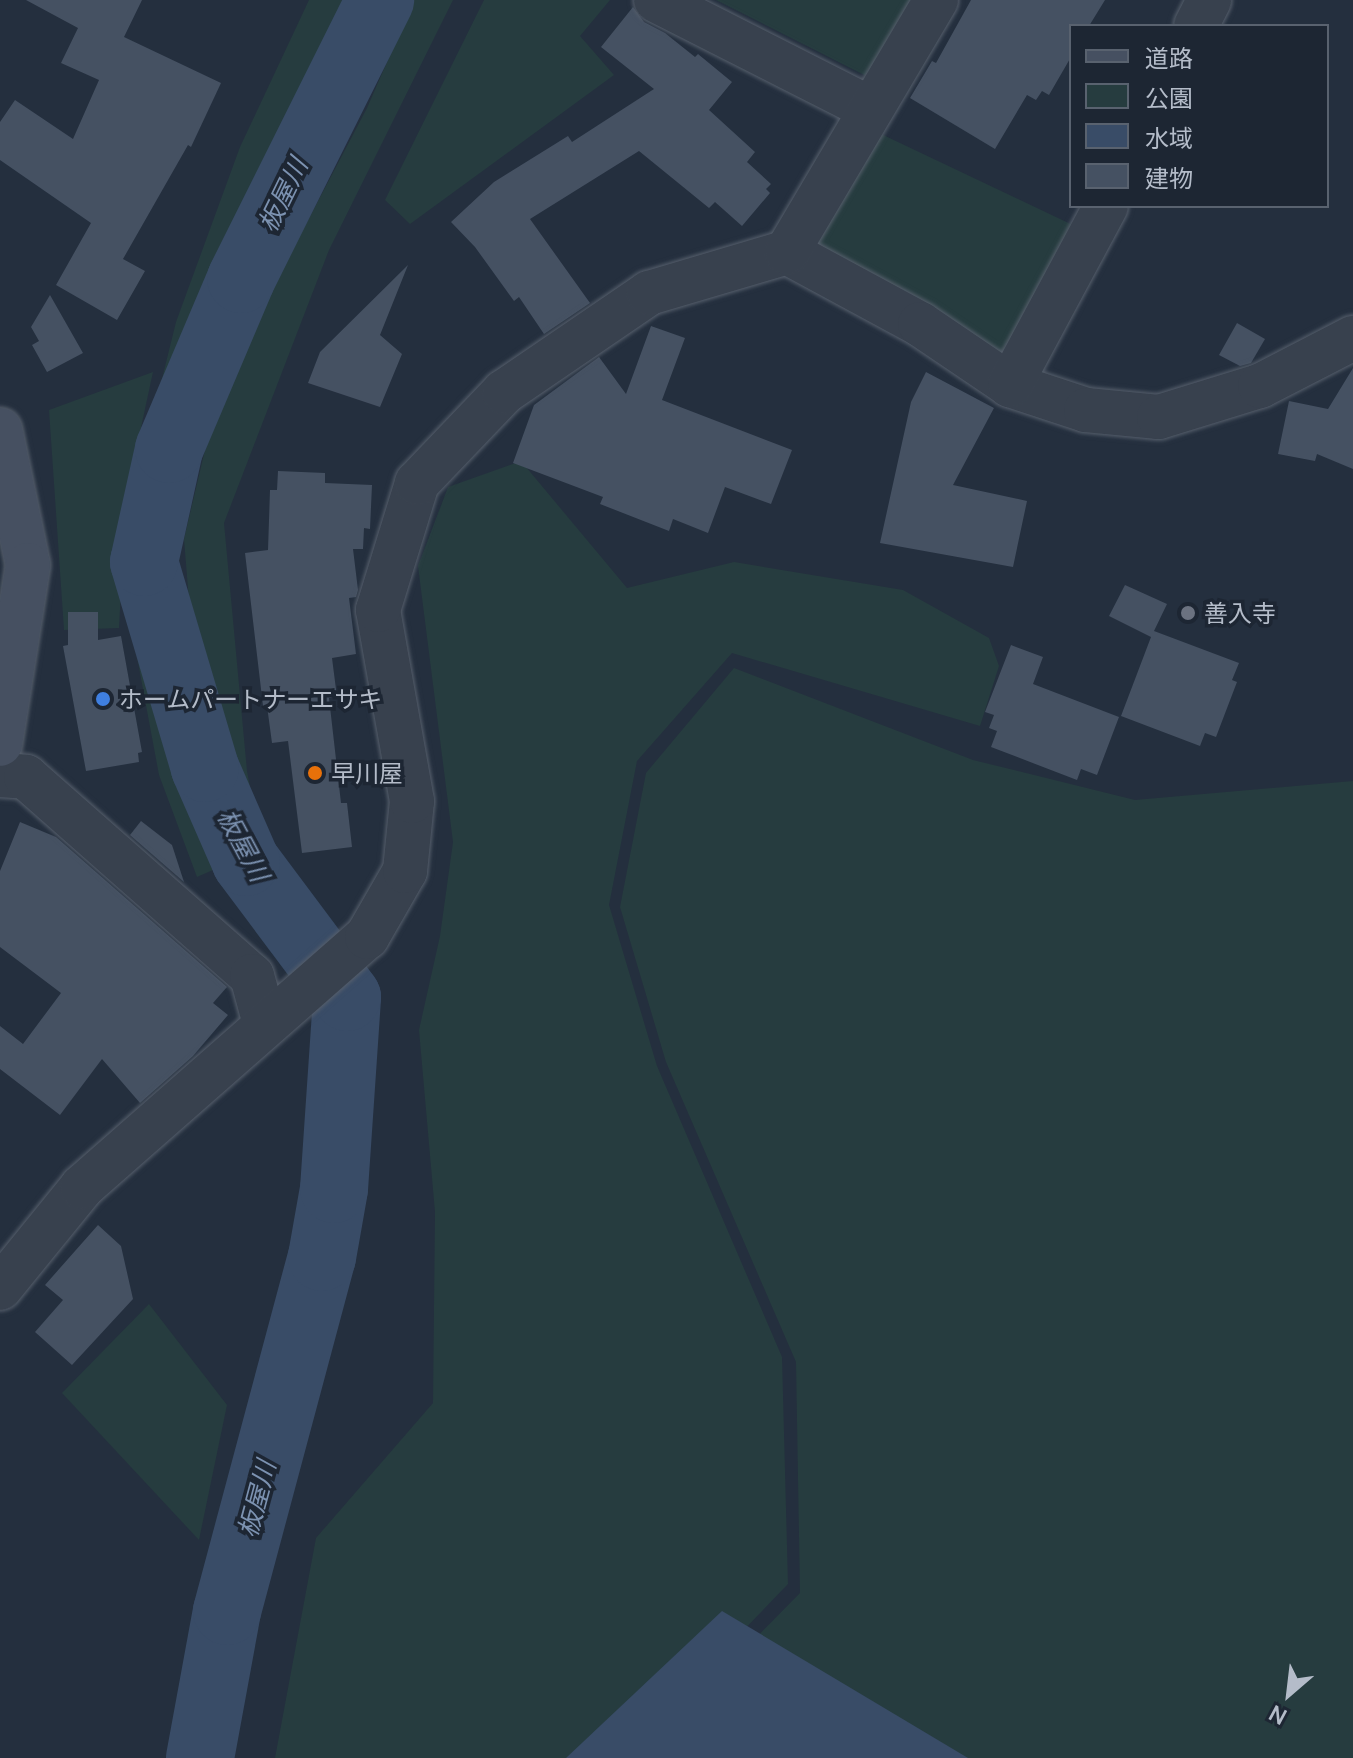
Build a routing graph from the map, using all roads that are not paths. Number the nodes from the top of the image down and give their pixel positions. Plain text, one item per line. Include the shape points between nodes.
1 (656, 0) edge
2 (936, 0) edge
3 (1209, 0) edge
4 (1197, 24) edge
5 (869, 108) junction
6 (1105, 208) edge
7 (787, 252) junction
8 (1353, 338) edge
9 (1010, 385) junction
10 (0, 430) edge
11 (2, 728) edge
12 (0, 775) edge
13 (272, 1019) junction
14 (0, 1288) edge

1 - 5 street
2 - 5 street
3 - 4 street
5 - 7 street
6 - 9 street
7 - 9 street via 920,324
7 - 13 street via 649,293 504,392 417,483 378,610 412,801 405,871 367,937
8 - 9 street via 1260,386 1159,417 1086,410
10 - 11 main road via 28,565
12 - 13 street via 26,777 252,976
13 - 14 street via 82,1187

